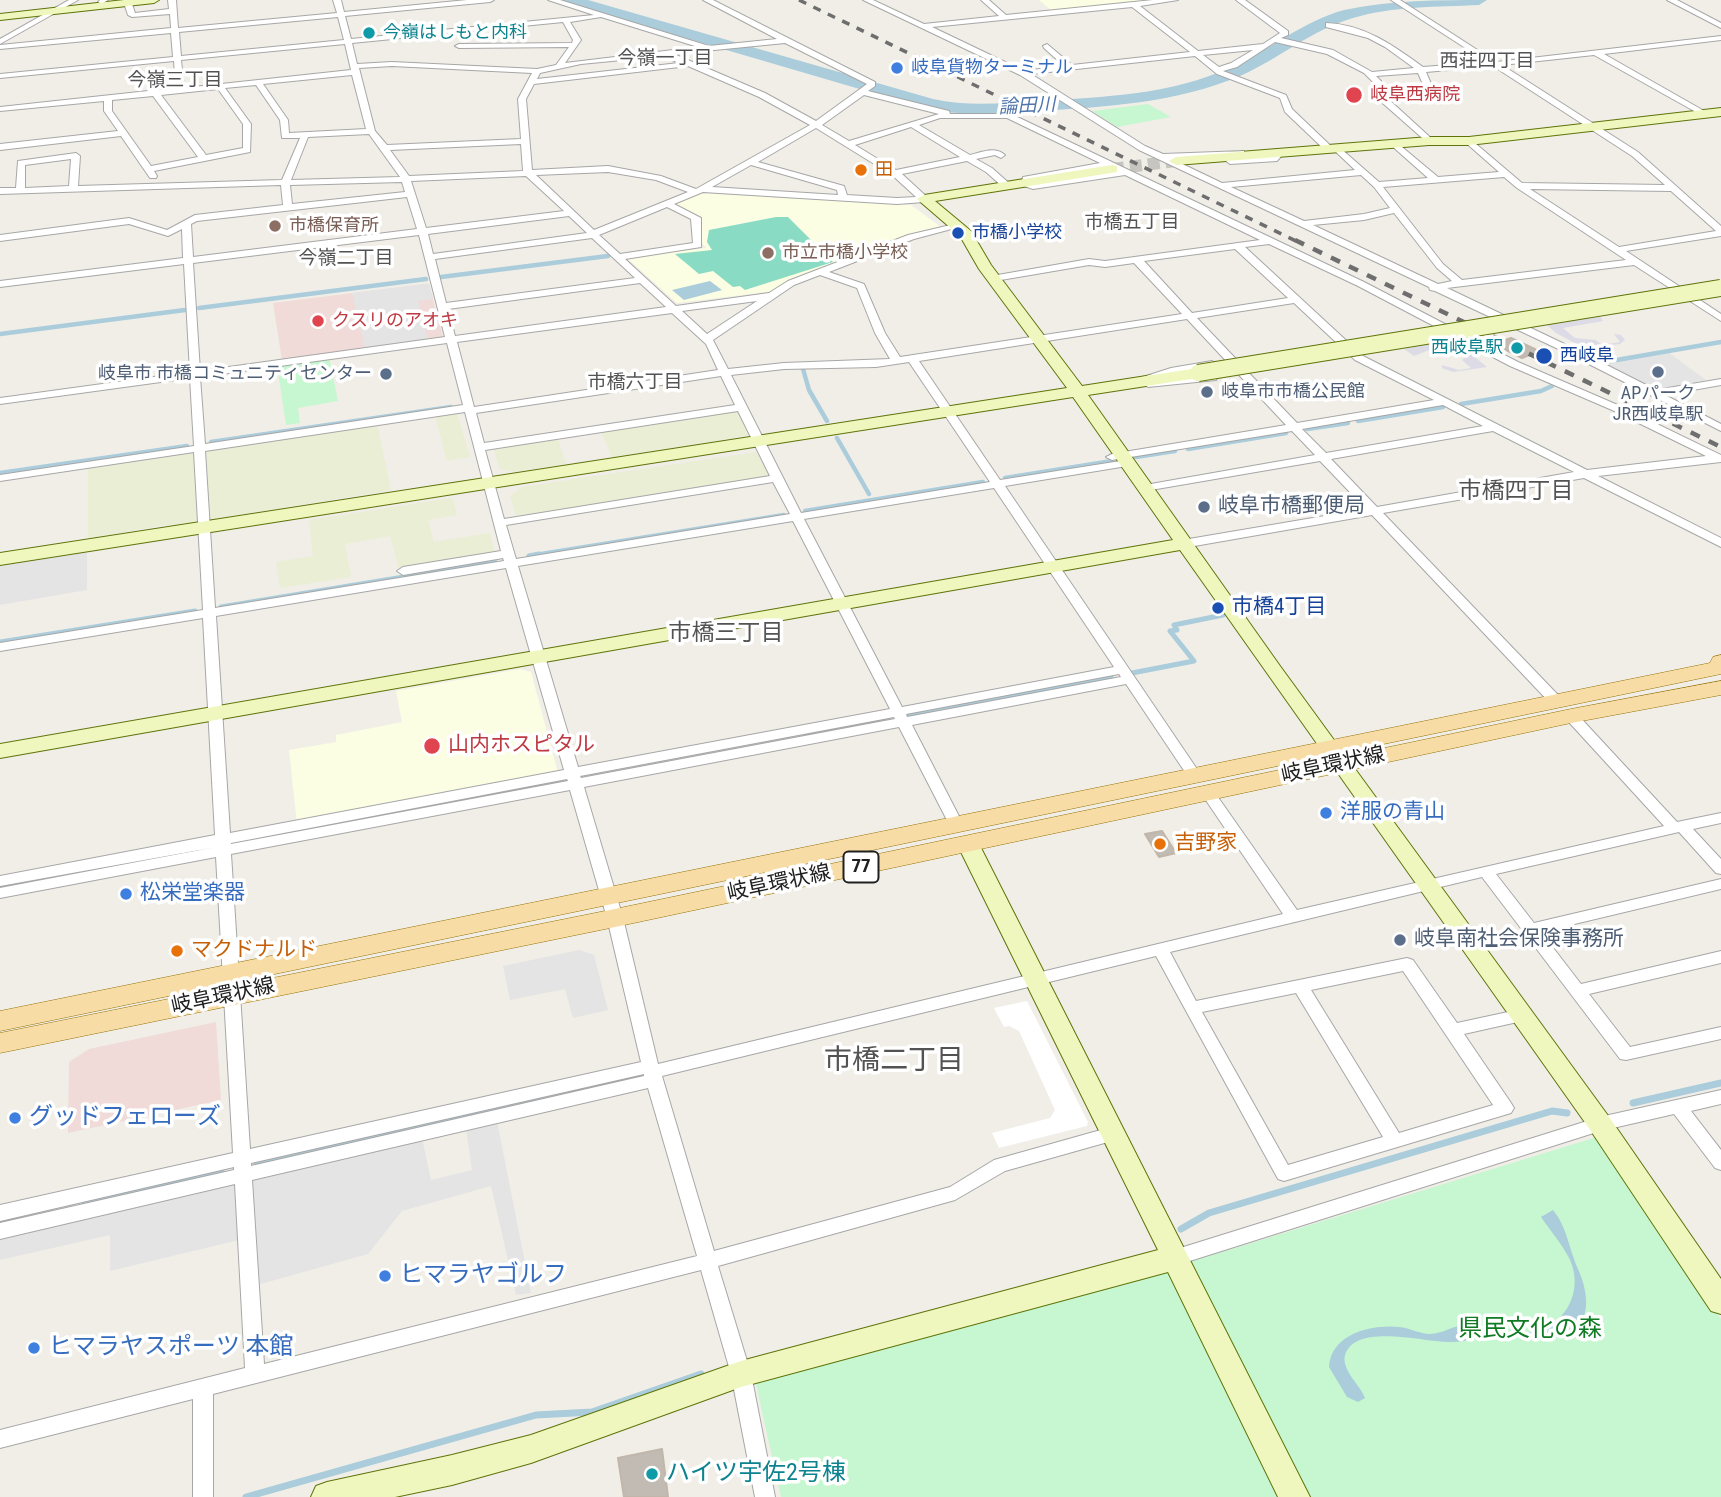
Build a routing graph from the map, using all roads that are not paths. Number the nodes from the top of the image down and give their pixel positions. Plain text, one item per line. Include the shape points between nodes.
1 (154, 0) edge
2 (172, 0) edge
3 (337, 0) edge
4 (490, 0) edge
5 (552, 0) edge
6 (707, 0) edge
7 (867, 0) edge
8 (985, 0) edge
9 (1174, 0) edge
10 (1240, 0) edge
11 (1671, 0) edge
12 (103, 1) edge
13 (123, 1) edge
14 (1397, 1) edge
15 (408, 4) edge
16 (1133, 4) junction
17 (65, 5) edge
18 (173, 11) junction
19 (0, 15) edge
20 (341, 15) junction
21 (605, 16) junction
22 (1004, 17) junction
23 (565, 20) junction
24 (1329, 25) dead end
25 (924, 26) junction
26 (1721, 26) edge
27 (469, 29) junction
28 (175, 30) junction
29 (1721, 38) edge
30 (786, 40) junction
31 (1277, 40) junction
32 (0, 41) edge
33 (348, 41) junction
34 (574, 45) junction
35 (459, 46) junction
36 (1047, 46) dead end
37 (1265, 46) junction
38 (0, 47) edge
39 (713, 48) junction
40 (1595, 52) junction
41 (665, 54) junction
42 (1194, 54) junction
43 (177, 58) junction
44 (523, 58) junction
45 (688, 64) junction
46 (1495, 64) junction
47 (560, 65) junction
48 (447, 67) junction
49 (1070, 68) junction
50 (356, 69) junction
51 (1421, 70) junction
52 (537, 71) junction
53 (1219, 71) junction
54 (1023, 73) junction
55 (1371, 74) junction
56 (0, 76) edge
57 (258, 82) junction
58 (530, 82) junction
59 (220, 86) junction
60 (180, 90) junction
61 (155, 92) junction
62 (863, 92) junction
63 (108, 97) junction
64 (1433, 98) dead end
65 (0, 109) edge
66 (1721, 112) edge
67 (1703, 114) junction
68 (954, 115) junction
69 (815, 124) junction
70 (911, 124) junction
71 (1595, 127) junction
72 (371, 131) junction
73 (124, 133) junction
74 (305, 135) junction
75 (526, 141) junction
76 (1429, 141) junction
77 (1469, 141) junction
78 (848, 144) junction
79 (1396, 145) junction
80 (0, 146) edge
81 (384, 148) junction
82 (1334, 150) junction
83 (1279, 154) junction
84 (1001, 155) dead end
85 (1162, 157) junction
86 (203, 158) junction
87 (970, 158) junction
88 (749, 162) junction
89 (1222, 162) junction
90 (1178, 163) junction
91 (1112, 166) junction
92 (149, 169) junction
93 (1230, 169) dead end
94 (1129, 172) junction
95 (1362, 172) junction
96 (528, 173) junction
97 (895, 173) junction
98 (1506, 174) junction
99 (1238, 176) dead end
100 (406, 179) junction
101 (1436, 180) junction
102 (285, 183) junction
103 (1024, 183) junction
104 (1246, 184) junction
105 (1220, 185) junction
106 (1377, 185) junction
107 (161, 186) junction
108 (1007, 186) junction
109 (1520, 186) junction
110 (1674, 188) junction
111 (73, 189) junction
112 (20, 190) junction
113 (0, 191) edge
114 (699, 191) junction
115 (410, 194) junction
116 (842, 197) junction
117 (924, 200) junction
118 (667, 204) junction
119 (288, 207) junction
120 (1269, 209) junction
121 (1396, 209) junction
122 (571, 213) junction
123 (186, 224) junction
124 (1300, 224) junction
125 (956, 225) junction
126 (1721, 232) edge
127 (423, 233) junction
128 (593, 234) junction
129 (0, 238) edge
130 (1270, 241) junction
131 (1238, 246) junction
132 (1618, 250) junction
133 (429, 257) junction
134 (618, 257) junction
135 (1136, 259) junction
136 (189, 260) junction
137 (1635, 262) junction
138 (820, 272) junction
139 (995, 278) junction
140 (643, 280) junction
141 (1721, 282) edge
142 (1460, 283) junction
143 (0, 284) edge
144 (1433, 288) junction
145 (1677, 290) junction
146 (1721, 290) edge
147 (772, 296) junction
148 (1689, 298) junction
149 (1295, 300) junction
150 (442, 307) junction
151 (674, 309) junction
152 (1612, 311) dead end
153 (1189, 316) junction
154 (1721, 318) edge
155 (1503, 319) junction
156 (1518, 326) junction
157 (1441, 327) junction
158 (1458, 336) junction
159 (1037, 338) junction
160 (707, 339) junction
161 (451, 340) junction
162 (1342, 343) junction
163 (1356, 354) junction
164 (912, 358) junction
165 (897, 361) junction
166 (1232, 361) junction
167 (726, 372) junction
168 (1243, 373) junction
169 (195, 375) junction
170 (1721, 382) edge
171 (1129, 385) junction
172 (1077, 391) junction
173 (1653, 394) junction
174 (0, 401) edge
175 (1444, 402) junction
176 (468, 407) junction
177 (741, 407) junction
178 (951, 412) junction
179 (1294, 427) junction
180 (1494, 427) junction
181 (1721, 428) edge
182 (758, 442) junction
183 (200, 444) junction
184 (481, 447) junction
185 (1324, 458) junction
186 (1720, 458) edge
187 (1124, 459) junction
188 (0, 470) edge
189 (1585, 474) junction
190 (0, 478) edge
191 (777, 478) junction
192 (996, 480) junction
193 (488, 483) junction
194 (1145, 488) junction
195 (1375, 512) junction
196 (794, 513) junction
197 (499, 523) junction
198 (204, 526) junction
199 (1721, 543) edge
200 (1183, 544) junction
201 (510, 558) junction
202 (0, 559) edge
203 (1054, 566) junction
204 (842, 603) junction
205 (209, 608) junction
206 (0, 637) edge
207 (0, 647) edge
208 (537, 656) junction
209 (1721, 662) edge
210 (1721, 667) edge
211 (1127, 674) junction
212 (1721, 688) edge
213 (1563, 708) junction
214 (215, 712) junction
215 (901, 718) junction
216 (0, 751) edge
217 (1336, 755) junction
218 (574, 780) junction
219 (1201, 784) junction
220 (1721, 818) edge
221 (1678, 827) junction
222 (962, 834) junction
223 (224, 844) junction
224 (1721, 869) edge
225 (1486, 871) junction
226 (0, 881) edge
227 (1428, 884) junction
228 (1721, 884) edge
229 (0, 892) edge
230 (612, 908) junction
231 (1294, 917) junction
232 (1531, 929) junction
233 (1160, 949) junction
234 (1721, 957) edge
235 (1035, 979) junction
236 (232, 983) junction
237 (1300, 986) junction
238 (1577, 991) junction
239 (1192, 1008) junction
240 (1522, 1015) junction
241 (0, 1021) edge
242 (1453, 1030) junction
243 (1721, 1033) edge
244 (0, 1043) edge
245 (652, 1073) junction
246 (1721, 1097) edge
247 (1678, 1107) junction
248 (1600, 1124) junction
249 (1115, 1133) junction
250 (1395, 1141) junction
251 (1721, 1163) edge
252 (243, 1167) junction
253 (0, 1213) edge
254 (0, 1231) edge
255 (1174, 1258) junction
256 (707, 1261) junction
257 (1721, 1302) edge
258 (741, 1374) junction
259 (255, 1375) junction
260 (203, 1388) junction
261 (0, 1439) edge
262 (203, 1496) edge
263 (327, 1497) edge
264 (765, 1497) edge
265 (1294, 1497) edge

1 - 13 street
2 - 18 street
3 - 20 street
4 - 15 street
5 - 21 street
6 - 30 street
7 - 25 street
8 - 22 street
9 - 16 street
10 - 31 street via 1285,33
11 - 26 street
12 - 13 street
12 - 17 street
13 - 17 street
13 - 18 street via 132,15
14 - 46 street
15 - 20 street
16 - 22 street
16 - 42 street
17 - 19 street
17 - 32 street
18 - 28 street
20 - 28 street
20 - 33 street
21 - 23 street
21 - 39 street
22 - 25 street
23 - 27 street
23 - 34 street via 577,40
24 - 51 street via 1370,36
25 - 54 street
27 - 33 street
27 - 35 street
28 - 38 street
28 - 43 street
29 - 40 street
30 - 39 street
30 - 62 street via 872,84
31 - 37 street
31 - 55 street via 1330,52
33 - 43 street
33 - 50 street
34 - 44 street
34 - 47 street
35 - 44 street
35 - 48 street
36 - 49 street
37 - 42 street
37 - 53 street
39 - 41 street
40 - 46 street
40 - 67 street
41 - 45 street
41 - 47 street
42 - 49 street
42 - 53 street
43 - 56 street
43 - 60 street
44 - 48 street
44 - 52 street
45 - 58 street
45 - 69 street via 762,95
46 - 51 street
46 - 71 street
47 - 52 street
48 - 50 street
49 - 54 street
50 - 57 street
50 - 72 street
51 - 55 street
51 - 64 street
52 - 58 street
53 - 82 street via 1283,97 1288,110
54 - 85 street
55 - 76 street via 1381,97
57 - 59 street
57 - 74 street via 284,120 285,136
58 - 75 street via 522,99
59 - 60 street
59 - 86 street via 247,124 247,150
60 - 61 street
61 - 63 street
61 - 86 street
62 - 68 street
62 - 69 street
63 - 65 street
63 - 73 street via 108,111
66 - 67 street
67 - 71 street
68 - 70 street
68 - 91 street via 1008,116
69 - 78 street
69 - 88 street
70 - 78 street
70 - 87 street
71 - 77 street
71 - 110 street
72 - 74 street
72 - 81 street
73 - 80 street
73 - 92 street
74 - 102 street
75 - 81 street
75 - 96 street
76 - 77 street
76 - 79 street
77 - 98 street
78 - 97 street
79 - 82 street
79 - 101 street
81 - 100 street
82 - 83 street
82 - 95 street
83 - 85 street
83 - 89 street via 1277,158
83 - 90 street
84 - 87 street
85 - 90 street
86 - 92 street
87 - 97 street
87 - 108 street
88 - 114 street
88 - 116 street via 841,188
89 - 90 street
89 - 93 street
90 - 105 street
91 - 94 street
91 - 103 street
92 - 107 street
94 - 103 street via 1033,186
94 - 130 street
95 - 104 street
95 - 106 street
96 - 100 street
96 - 114 street via 624,171
96 - 122 street
97 - 117 street
98 - 101 street
98 - 109 street
99 - 104 street
100 - 102 street
100 - 115 street
101 - 106 street
102 - 107 street
102 - 119 street
103 - 108 street
104 - 105 street
104 - 120 street
105 - 120 street
106 - 121 street
107 - 111 street
108 - 117 street
109 - 110 street
109 - 132 street
110 - 126 street
111 - 112 street
111 - 112 street via 76,156 21,163
112 - 113 street
114 - 116 street
114 - 118 street
115 - 119 street
115 - 127 street
116 - 117 street
117 - 125 street
118 - 128 street
118 - 134 street via 696,218 698,246
119 - 123 street via 195,218
120 - 124 street
121 - 124 street
121 - 142 street
122 - 127 street
122 - 128 street
123 - 129 street via 168,233 129,221
123 - 136 street
124 - 144 street
125 - 138 street
125 - 139 street
126 - 132 street
127 - 133 street
127 - 136 street
128 - 133 street
128 - 134 street
130 - 131 street
130 - 157 street
131 - 135 street
131 - 149 street
132 - 137 street
133 - 150 street
134 - 140 street
135 - 139 street
135 - 153 street
136 - 143 street
136 - 169 street
137 - 142 street
137 - 145 street
138 - 147 street
138 - 165 street via 861,286
139 - 159 street
140 - 150 street
140 - 151 street
141 - 145 street
142 - 144 street
144 - 155 street
145 - 148 street
145 - 155 street
146 - 148 street
146 - 171 street, bridge
147 - 151 street
147 - 160 street
148 - 154 street
149 - 153 street
149 - 162 street
150 - 161 street
151 - 160 street
151 - 161 street
152 - 156 street
153 - 159 street
153 - 166 street
155 - 156 street
156 - 173 street
157 - 158 street
157 - 162 street
158 - 163 street
158 - 186 street
159 - 164 street
159 - 172 street
160 - 167 street
161 - 169 street
161 - 176 street
162 - 163 street
162 - 166 street
163 - 168 street
163 - 175 street
164 - 165 street
164 - 178 street
165 - 167 street
166 - 171 street via 1171,371
167 - 176 street
167 - 177 street
168 - 171 street
168 - 179 street
169 - 174 street
169 - 183 street
170 - 173 street
171 - 172 street
172 - 178 street
172 - 187 street
173 - 181 street
175 - 179 street
175 - 180 street
176 - 183 street
176 - 184 street
177 - 182 street
177 - 184 street
178 - 182 street
178 - 192 street
179 - 185 street
179 - 187 street
180 - 185 street
180 - 189 street
182 - 191 street
182 - 193 street
183 - 188 street
183 - 190 street
183 - 198 street
184 - 193 street
185 - 194 street
185 - 195 street
186 - 189 street
187 - 192 street
187 - 194 street
189 - 195 street
189 - 199 street
191 - 196 street
191 - 197 street
192 - 196 street
192 - 203 street
193 - 197 street
193 - 198 street
194 - 200 street
195 - 200 street
195 - 213 street
196 - 201 street
196 - 204 street
197 - 201 street
198 - 202 street
198 - 205 street
200 - 203 street
200 - 217 street
201 - 205 street
201 - 208 street
203 - 204 street
203 - 211 street
204 - 208 street
204 - 215 street
205 - 206 street
205 - 207 street
205 - 214 street
208 - 214 street
208 - 218 street
209 - 210 main road
210 - 213 main road, 岐阜環状線 / 77
211 - 215 street
211 - 219 street
212 - 213 main road, 岐阜環状線 / 77
213 - 217 main road, 岐阜環状線 / 77
213 - 221 street
214 - 216 street
214 - 223 street
215 - 218 street
215 - 222 street
217 - 219 main road, 岐阜環状線 / 77
217 - 227 street
218 - 223 street
218 - 230 street
219 - 222 main road, 岐阜環状線 / 77
219 - 231 street
220 - 221 street
221 - 224 street
221 - 225 street
222 - 230 main road, 岐阜環状線 / 77
222 - 235 street
223 - 226 street
223 - 229 street
223 - 236 street
225 - 227 street
225 - 232 street
227 - 231 street
227 - 240 street
228 - 232 street
230 - 236 main road, 岐阜環状線 / 77
230 - 245 street
231 - 233 street
232 - 238 street
233 - 235 street
233 - 239 street
234 - 238 street
235 - 245 street
235 - 249 street
236 - 241 main road, 岐阜環状線 / 77
236 - 244 main road, 岐阜環状線 / 77
236 - 252 street
237 - 239 street
237 - 242 street via 1407,964
237 - 250 street
238 - 243 street via 1626,1054
239 - 250 street via 1284,1174
240 - 242 street
240 - 248 street
242 - 250 street via 1505,1108
245 - 252 street
245 - 256 street
246 - 247 street
247 - 248 street
247 - 251 street
248 - 255 street
248 - 257 street
249 - 255 street
249 - 256 street via 1000,1166 955,1193
252 - 253 street
252 - 254 street
252 - 259 street
255 - 258 street
255 - 265 street
256 - 258 street
256 - 259 street
258 - 263 street via 531,1449
258 - 264 street
259 - 260 street
260 - 261 street
260 - 262 street

